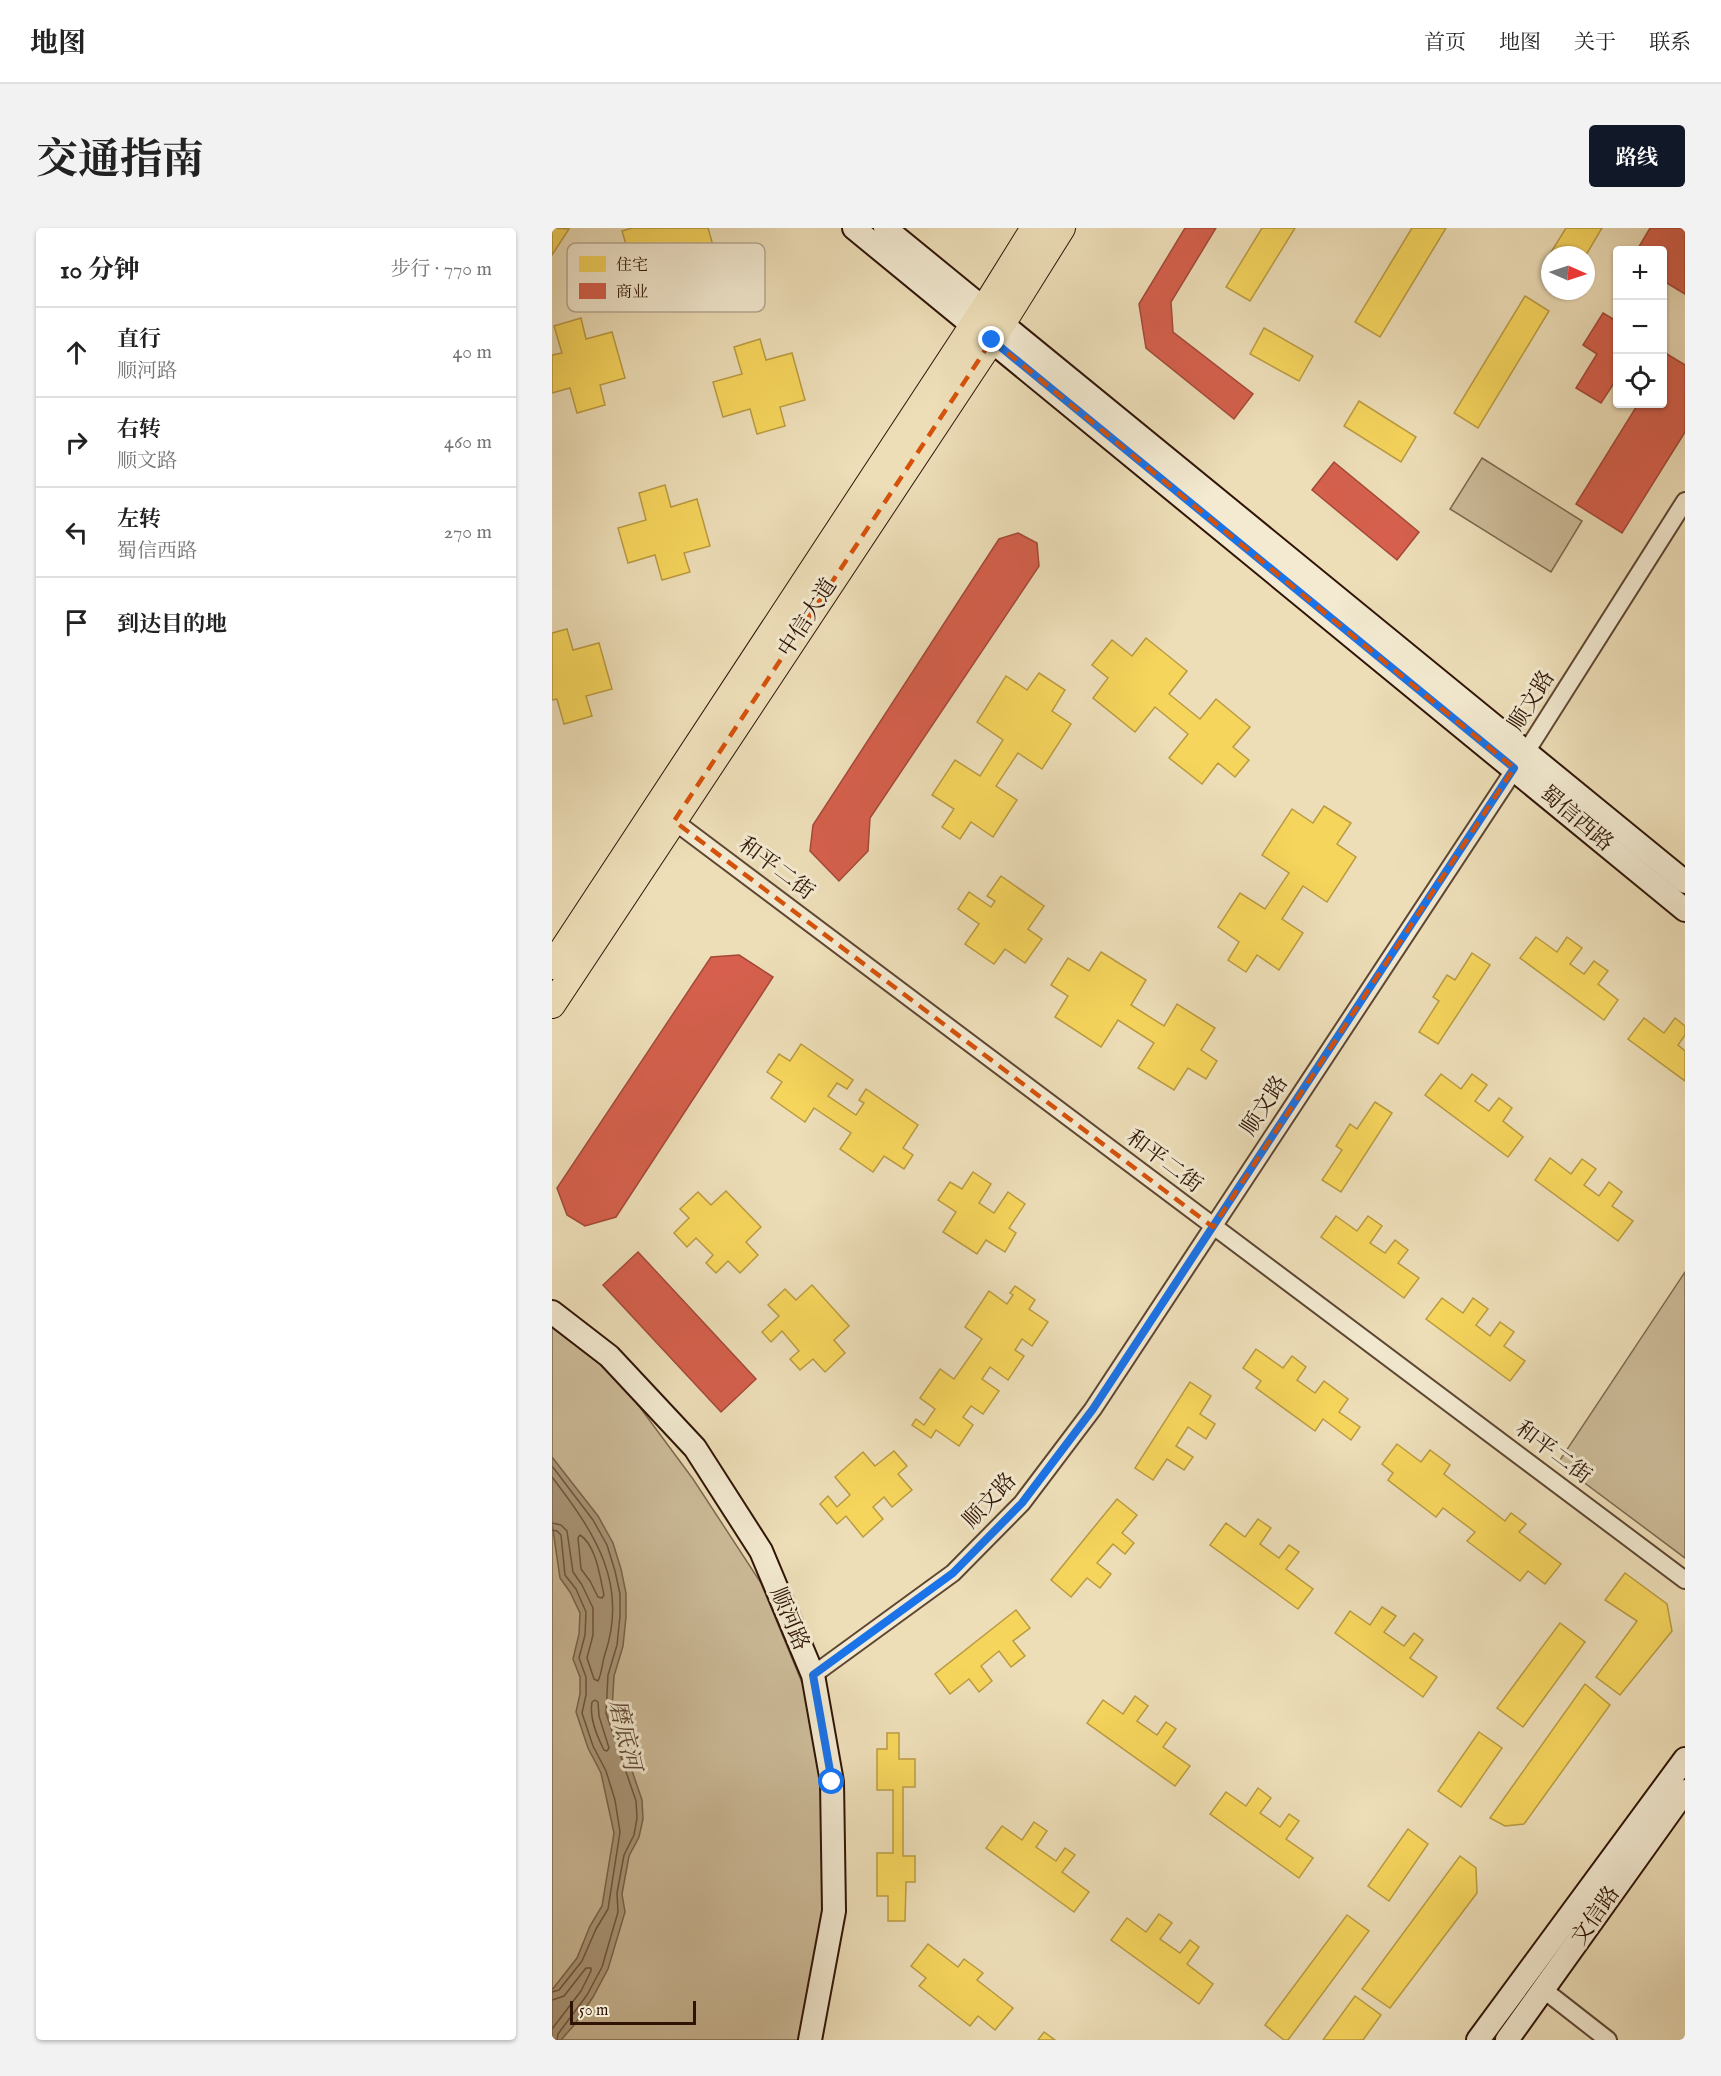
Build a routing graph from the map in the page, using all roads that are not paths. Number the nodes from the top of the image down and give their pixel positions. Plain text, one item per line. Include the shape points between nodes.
1 (854, 228) edge
2 (885, 228) edge
3 (1034, 228) edge
4 (1062, 228) edge
5 (987, 325) junction
6 (1685, 501) edge
7 (1520, 760) junction
8 (674, 821) junction
9 (1685, 882) edge
10 (1685, 910) edge
11 (552, 966) edge
12 (552, 1005) edge
13 (1213, 1227) junction
14 (552, 1312) edge
15 (1685, 1580) edge
16 (813, 1675) junction
17 (1685, 1759) edge
18 (1685, 1791) edge
19 (1544, 1990) junction
20 (810, 2040) edge
21 (1478, 2040) edge
22 (1507, 2040) edge
23 (1608, 2040) edge

1 - 5 street, 蜀信西路
2 - 5 street, 蜀信西路
3 - 5 main road, 中信大道
4 - 5 main road, 中信大道
5 - 7 street, 蜀信西路
5 - 8 main road, 中信大道
5 - 11 main road, 中信大道
6 - 7 street, 顺文路
7 - 9 street, 蜀信西路
7 - 10 street, 蜀信西路
7 - 13 street, 顺文路
8 - 12 main road, 中信大道
8 - 13 street, 和平二街
13 - 15 street, 和平二街
13 - 16 street, 顺文路 via 1093,1409 1022,1503 953,1573
14 - 16 street, 顺河路 via 609,1356 695,1448 760,1551
16 - 20 street, 顺河路 via 832,1782 834,1911
17 - 21 street
18 - 19 street, 文信路
19 - 22 street, 文信路
19 - 23 street

